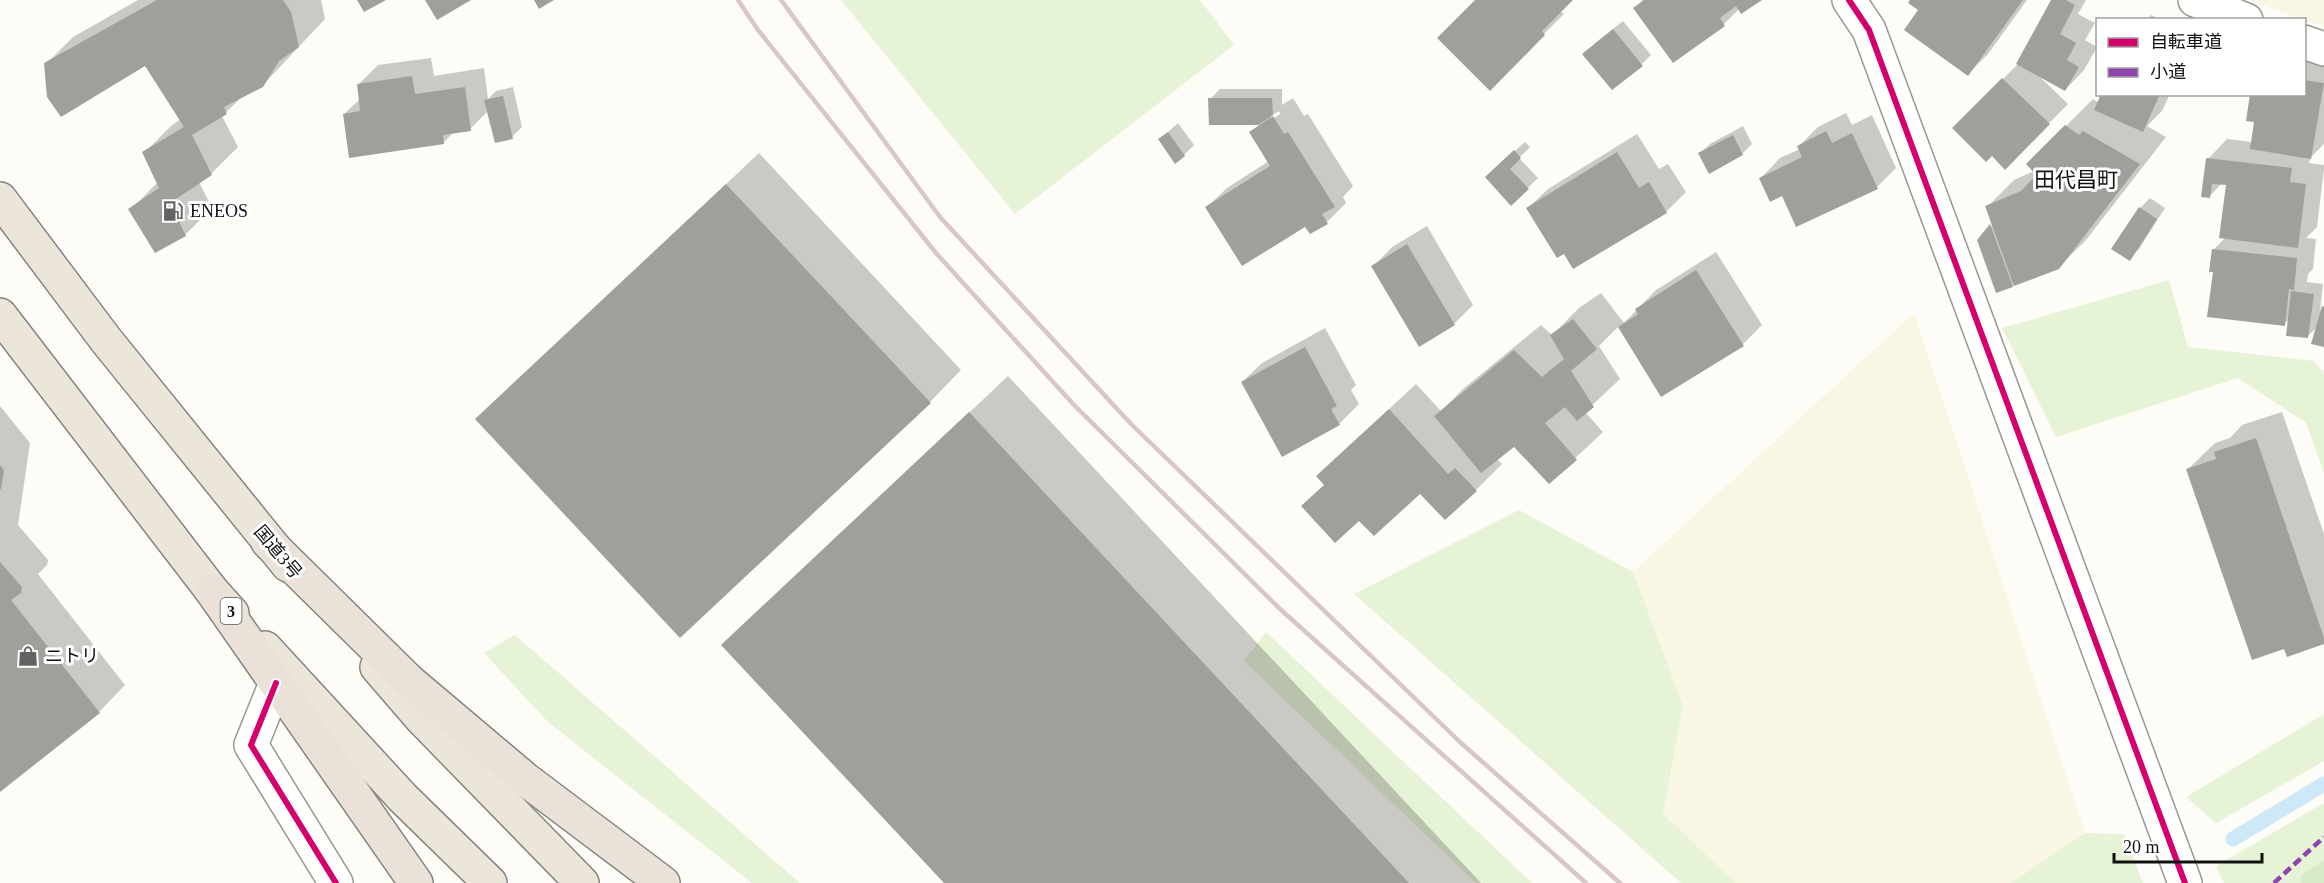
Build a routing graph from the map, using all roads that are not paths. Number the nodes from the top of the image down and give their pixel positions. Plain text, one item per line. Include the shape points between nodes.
1 (1849, 0) edge
2 (2195, 0) edge
3 (2241, 18) edge
4 (2306, 43) edge
5 (2324, 49) edge
6 (0, 200) edge
7 (0, 315) edge
8 (268, 542) junction
9 (212, 591) junction
10 (276, 683) junction
11 (336, 883) edge
12 (416, 883) edge
13 (489, 883) edge
14 (582, 883) edge
15 (663, 883) edge
16 (2185, 883) edge

1 - 16 street via 1869,30
2 - 3 street
4 - 5 street
6 - 8 highway, 国道3号
7 - 9 highway, 3
8 - 14 highway, 国道3号 via 422,718
8 - 15 highway via 409,681 525,778
9 - 10 highway
9 - 13 highway, 3 via 403,798
10 - 11 street via 251,745
10 - 12 highway

